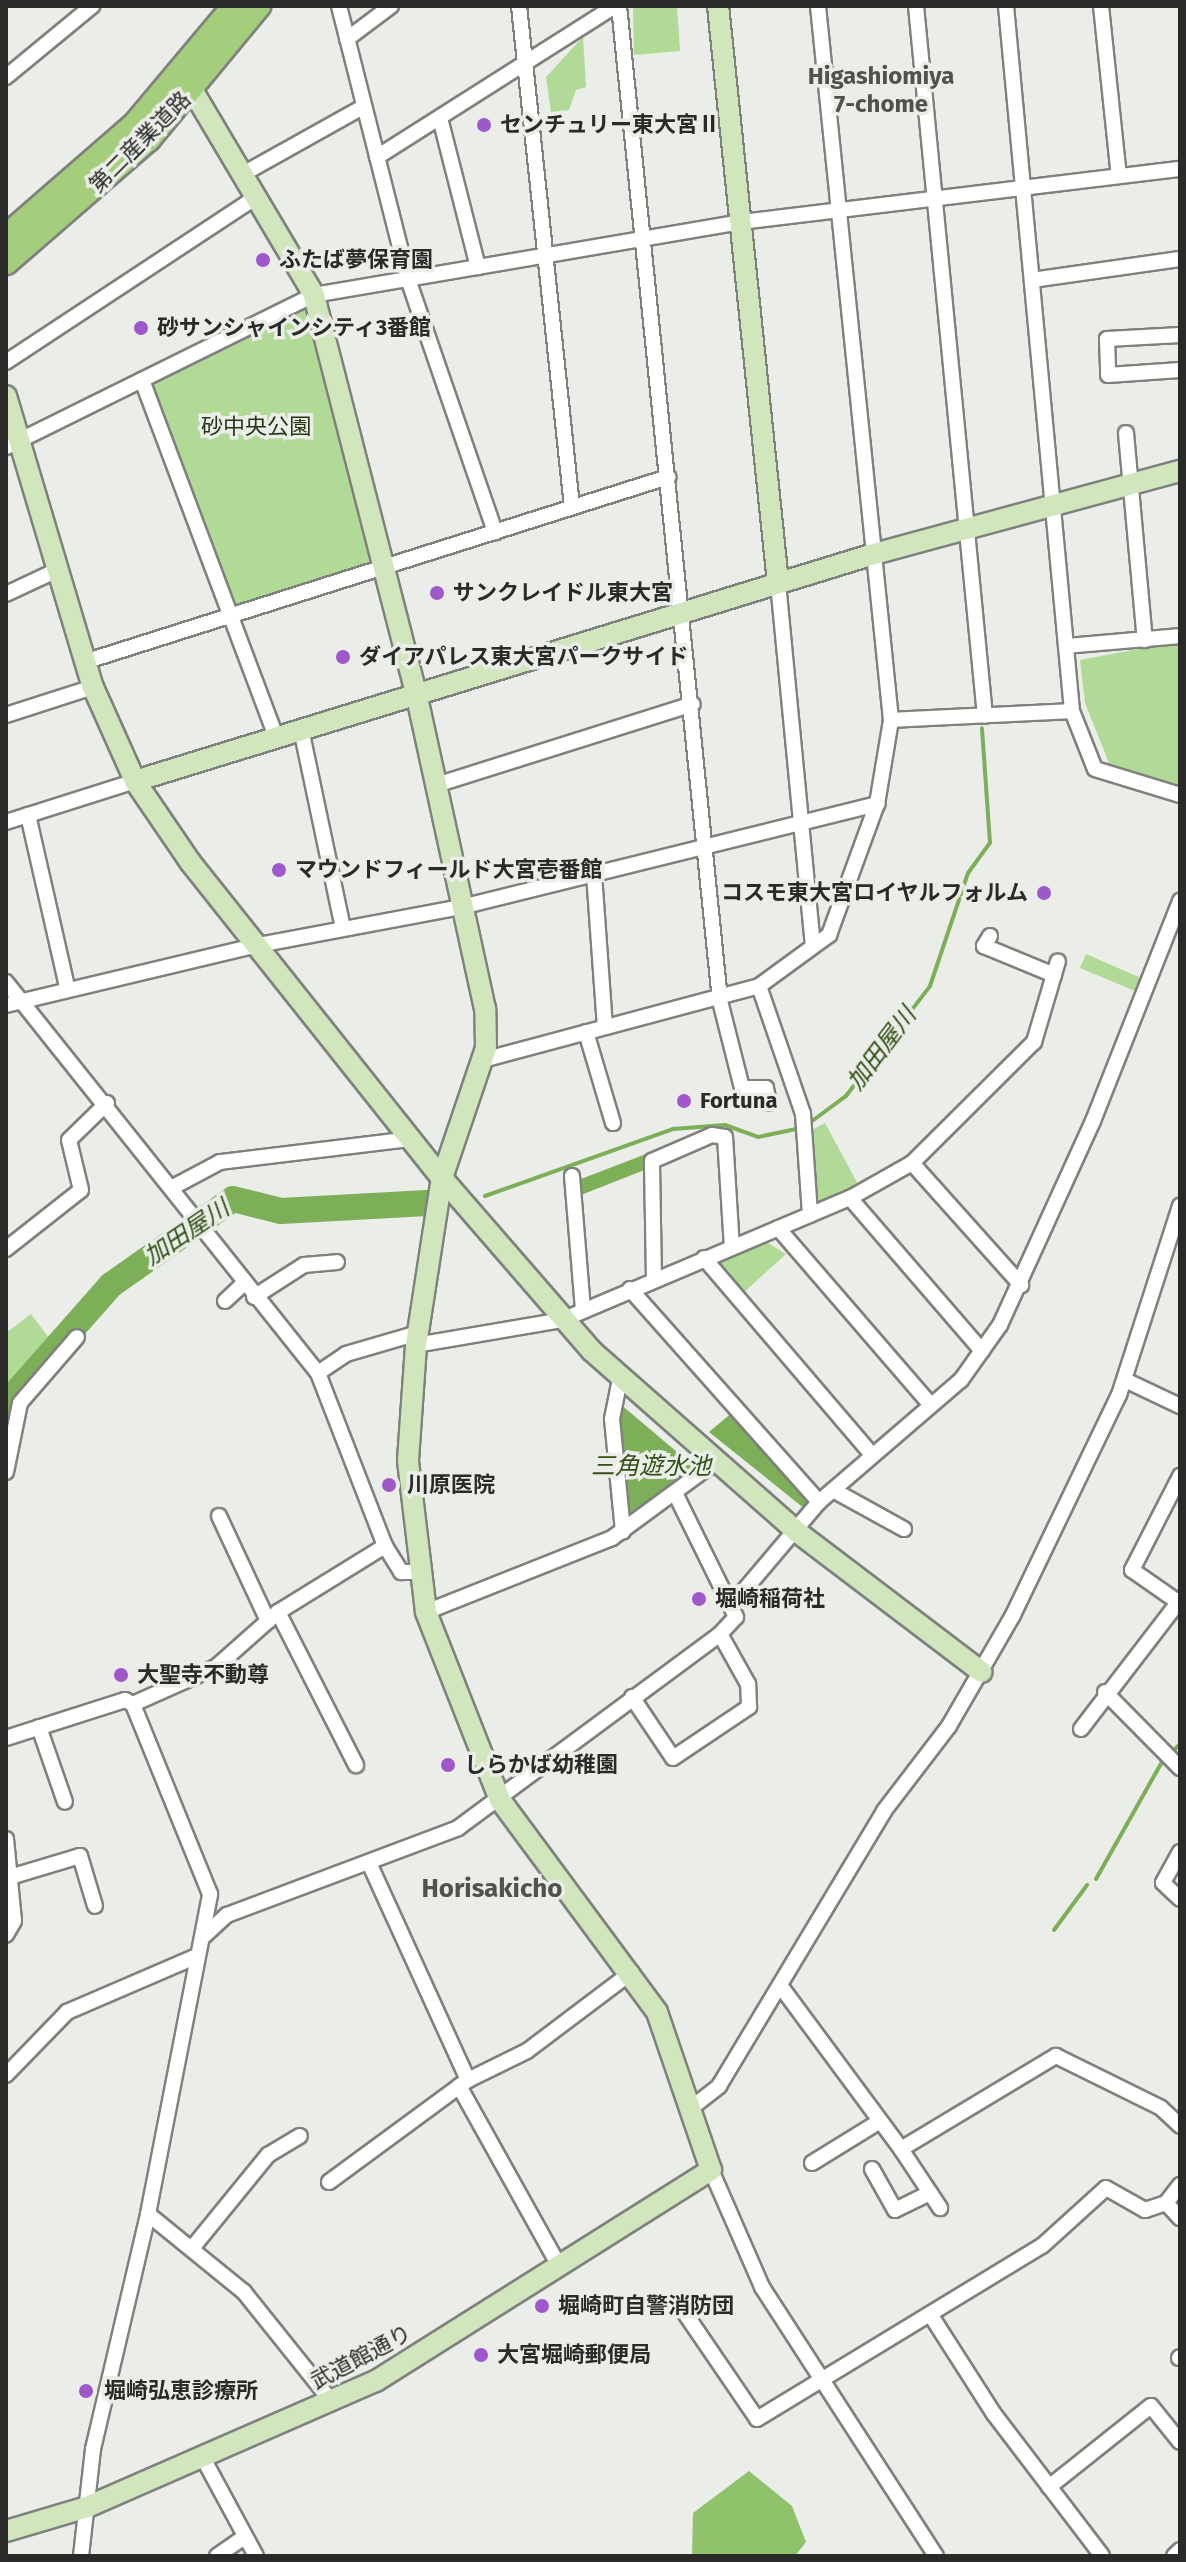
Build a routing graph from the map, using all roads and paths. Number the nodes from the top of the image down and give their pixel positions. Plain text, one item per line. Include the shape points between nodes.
1 (92, 6) edge
2 (235, 6) edge
3 (258, 6) edge
4 (339, 6) edge
5 (391, 6) edge
6 (519, 6) edge
7 (617, 6) edge
8 (718, 6) edge
9 (818, 6) edge
10 (916, 6) edge
11 (1006, 6) edge
12 (1101, 6) edge
13 (347, 39) junction
14 (526, 63) junction
15 (6, 77) edge
16 (187, 81) junction
17 (363, 107) junction
18 (440, 118) junction
19 (377, 157) junction
20 (1180, 169) edge
21 (243, 174) junction
22 (1119, 176) junction
23 (1023, 188) junction
24 (256, 197) junction
25 (935, 198) junction
26 (838, 210) junction
27 (741, 222) junction
28 (6, 237) edge
29 (643, 239) junction
30 (548, 255) junction
31 (1180, 259) edge
32 (6, 262) edge
33 (478, 267) junction
34 (408, 279) junction
35 (1032, 280) junction
36 (314, 295) junction
37 (1180, 335) edge
38 (6, 362) edge
39 (1180, 370) edge
40 (142, 380) junction
41 (6, 396) edge
42 (1126, 433) dead end
43 (12, 444) edge
44 (1180, 471) edge
45 (668, 477) junction
46 (1132, 484) junction
47 (1056, 504) junction
48 (572, 507) junction
49 (967, 529) junction
50 (495, 532) junction
51 (874, 554) junction
52 (384, 567) junction
53 (55, 571) junction
54 (778, 583) junction
55 (6, 594) edge
56 (683, 612) junction
57 (230, 616) junction
58 (1180, 636) edge
59 (1145, 640) junction
60 (1066, 646) junction
61 (84, 662) junction
62 (93, 687) junction
63 (416, 693) junction
64 (693, 704) junction
65 (1072, 711) junction
66 (6, 715) edge
67 (985, 716) junction
68 (891, 720) junction
69 (301, 729) junction
70 (276, 737) junction
71 (135, 781) junction
72 (436, 785) junction
73 (1180, 795) edge
74 (877, 804) junction
75 (28, 815) junction
76 (6, 822) edge
77 (799, 822) junction
78 (708, 847) junction
79 (594, 874) junction
80 (1180, 901) edge
81 (461, 907) junction
82 (343, 929) junction
83 (990, 936) dead end
84 (813, 944) junction
85 (258, 945) junction
86 (6, 982) edge
87 (67, 986) junction
88 (759, 986) junction
89 (720, 1001) junction
90 (11, 1003) edge
91 (605, 1026) junction
92 (586, 1032) junction
93 (483, 1060) junction
94 (107, 1103) junction
95 (769, 1103) dead end
96 (613, 1123) dead end
97 (411, 1139) junction
98 (912, 1163) junction
99 (572, 1176) dead end
100 (442, 1178) junction
101 (173, 1187) junction
102 (850, 1198) junction
103 (1180, 1206) edge
104 (810, 1215) junction
105 (778, 1228) junction
106 (732, 1247) junction
107 (6, 1249) edge
108 (704, 1258) junction
109 (337, 1262) dead end
110 (654, 1279) junction
111 (243, 1284) junction
112 (1021, 1285) junction
113 (630, 1289) junction
114 (254, 1297) junction
115 (225, 1301) dead end
116 (583, 1309) junction
117 (562, 1320) junction
118 (77, 1337) dead end
119 (416, 1345) junction
120 (982, 1351) junction
121 (318, 1373) junction
122 (620, 1379) junction
123 (1125, 1380) junction
124 (929, 1403) junction
125 (1180, 1406) edge
126 (872, 1455) junction
127 (714, 1463) junction
128 (6, 1472) edge
129 (1180, 1476) edge
130 (833, 1490) junction
131 (675, 1493) junction
132 (819, 1502) junction
133 (219, 1516) dead end
134 (904, 1529) dead end
135 (623, 1531) junction
136 (796, 1531) junction
137 (385, 1546) junction
138 (417, 1572) junction
139 (1179, 1601) edge
140 (731, 1606) junction
141 (426, 1612) junction
142 (273, 1617) junction
143 (720, 1634) junction
144 (982, 1672) junction
145 (1105, 1692) junction
146 (632, 1697) junction
147 (133, 1704) junction
148 (39, 1727) junction
149 (1081, 1729) dead end
150 (6, 1738) edge
151 (356, 1765) dead end
152 (1180, 1768) edge
153 (500, 1800) junction
154 (65, 1802) dead end
155 (6, 1839) edge
156 (1180, 1852) edge
157 (369, 1863) junction
158 (10, 1877) junction
159 (210, 1894) junction
160 (1180, 1899) edge
161 (95, 1906) dead end
162 (227, 1915) junction
163 (6, 1935) edge
164 (202, 1938) junction
165 (195, 1957) junction
166 (632, 1972) junction
167 (782, 1988) junction
168 (6, 2075) edge
169 (464, 2083) junction
170 (695, 2105) junction
171 (880, 2121) junction
172 (1180, 2126) edge
173 (300, 2136) dead end
174 (901, 2149) junction
175 (812, 2163) dead end
176 (872, 2169) dead end
177 (711, 2170) junction
178 (329, 2182) dead end
179 (1180, 2185) edge
180 (930, 2193) junction
181 (1166, 2203) junction
182 (940, 2208) dead end
183 (148, 2214) junction
184 (1180, 2218) edge
185 (193, 2247) junction
186 (559, 2266) junction
187 (678, 2303) dead end
188 (930, 2314) junction
189 (821, 2379) junction
190 (332, 2402) junction
191 (1180, 2442) edge
192 (203, 2458) junction
193 (1049, 2487) junction
194 (87, 2507) junction
195 (6, 2531) edge
196 (243, 2538) junction
197 (1180, 2550) edge
198 (81, 2556) edge
199 (217, 2556) edge
200 (256, 2556) edge
201 (936, 2556) edge
202 (1102, 2556) edge
203 (1174, 2556) edge

1 - 15 street
2 - 16 main road, 第二産業道路
3 - 16 main road, 第二産業道路
4 - 13 street
5 - 13 street
6 - 14 street
7 - 14 street
7 - 29 street
8 - 27 street
9 - 26 street
10 - 25 street
11 - 23 street
12 - 22 street
13 - 17 street
14 - 18 street
14 - 30 street
16 - 21 street
16 - 28 main road, 第二産業道路
16 - 32 main road, 第二産業道路 via 120,167
17 - 19 street
17 - 21 street
18 - 19 street
18 - 33 street
19 - 34 street
20 - 22 street
21 - 24 street
22 - 23 street
23 - 25 street
23 - 35 street
24 - 36 street
24 - 38 street
25 - 26 street
25 - 49 street
26 - 27 street
26 - 51 street
27 - 29 street
27 - 54 street
29 - 30 street
29 - 45 street
30 - 33 street
30 - 48 street
31 - 35 street
33 - 34 street
34 - 36 street
34 - 50 street
35 - 47 street
36 - 40 street
36 - 52 street
37 - 39 street via 1107,339 1108,375
40 - 43 street
40 - 57 street
41 - 43 street
42 - 46 street
43 - 53 street
44 - 46 street
45 - 48 street
45 - 56 street
46 - 47 street
46 - 59 street
47 - 49 street
47 - 60 street
48 - 50 street
49 - 51 street
49 - 67 street
50 - 52 street
51 - 54 street
51 - 68 street
52 - 57 street
52 - 63 street
53 - 55 street
53 - 61 street
54 - 56 street
54 - 77 street
56 - 63 street
56 - 64 street
57 - 61 street
57 - 70 street
58 - 59 street
59 - 60 street
60 - 65 street
61 - 62 street
62 - 66 street
62 - 71 street
63 - 69 street
63 - 72 street
64 - 72 street
64 - 78 street
65 - 67 street
65 - 73 street via 1095,769
67 - 68 street
68 - 74 street
69 - 70 street
69 - 82 street
70 - 71 street
71 - 75 street
71 - 85 street
72 - 81 street
74 - 77 street
74 - 84 street via 841,916
75 - 76 street
75 - 87 street
77 - 78 street
77 - 84 street
78 - 79 street
78 - 89 street
79 - 81 street
79 - 91 street
80 - 112 street
81 - 82 street
81 - 93 street via 485,1009
82 - 85 street
83 - 98 street via 984,946 1056,968 1034,1042
84 - 88 street
85 - 87 street
85 - 97 street
86 - 90 street
87 - 90 street
88 - 89 street
88 - 104 street via 803,1114
89 - 91 street
89 - 95 street via 742,1088 766,1088
90 - 94 street
91 - 92 street
92 - 93 street
92 - 96 street
93 - 100 street
94 - 101 street
94 - 107 street via 69,1140 81,1190
97 - 100 street
97 - 101 street via 220,1162
98 - 102 street
98 - 112 street
99 - 116 street
100 - 117 street
100 - 119 street
101 - 111 street
102 - 104 street
102 - 120 street
103 - 123 street
104 - 105 street
105 - 106 street
105 - 124 street
106 - 108 street
106 - 110 street via 725,1137 712,1135 652,1161
108 - 110 street
108 - 126 street
109 - 114 street via 304,1265
110 - 113 street
111 - 114 street
111 - 115 street
112 - 120 street
113 - 116 street
113 - 132 street
114 - 121 street
116 - 117 street
117 - 119 street
117 - 122 street
118 - 128 street via 20,1403
119 - 121 street via 411,1335 346,1354
119 - 138 street via 408,1460
120 - 124 street via 961,1380
121 - 137 street
122 - 127 street
122 - 135 street via 612,1419
123 - 125 street
123 - 144 street
124 - 126 street
126 - 130 street
127 - 131 street
127 - 136 street
129 - 139 street via 1132,1570
130 - 132 street
130 - 134 street
131 - 135 street
131 - 140 street
132 - 136 street
133 - 142 street
135 - 141 street
136 - 140 street
136 - 144 street
137 - 138 street via 401,1572
137 - 142 street
138 - 141 street
139 - 145 street
140 - 143 street via 736,1617
141 - 153 street
142 - 147 street via 216,1667
142 - 151 street
143 - 146 street
143 - 146 street via 748,1684 749,1707 673,1758
144 - 167 street via 884,1811
145 - 149 street
145 - 152 street
146 - 153 street
147 - 148 street via 125,1700
147 - 159 street
148 - 150 street
148 - 154 street
153 - 157 street via 458,1828
153 - 166 street
155 - 158 street
156 - 160 street via 1163,1883
157 - 162 street
157 - 169 street
158 - 161 street via 80,1856
158 - 163 street via 14,1921
159 - 162 street
159 - 164 street
162 - 164 street
164 - 165 street
165 - 168 street via 67,2012
165 - 183 street
166 - 169 street via 527,2051
166 - 170 street via 668,2035
167 - 170 street via 719,2086
167 - 171 street
169 - 178 street
169 - 186 street
170 - 177 street
171 - 174 street
171 - 175 street
172 - 174 street via 1161,2108 1056,2056
173 - 185 street via 268,2155
174 - 180 street
176 - 180 street via 895,2210
177 - 186 street, 武道館通り
177 - 189 street via 744,2255
179 - 181 street
180 - 182 street
181 - 184 street
181 - 188 street via 1145,2210 1106,2188 1042,2246
183 - 185 street
183 - 194 street via 93,2449
185 - 190 street via 244,2292
186 - 190 street, 武道館通り
187 - 189 street via 757,2419
188 - 189 street
188 - 193 street
189 - 201 street
190 - 192 street, 武道館通り
191 - 193 street via 1151,2406
192 - 194 street, 武道館通り
192 - 196 street
193 - 202 street
194 - 195 street, 武道館通り
194 - 198 street
196 - 199 street
196 - 200 street
197 - 203 street

